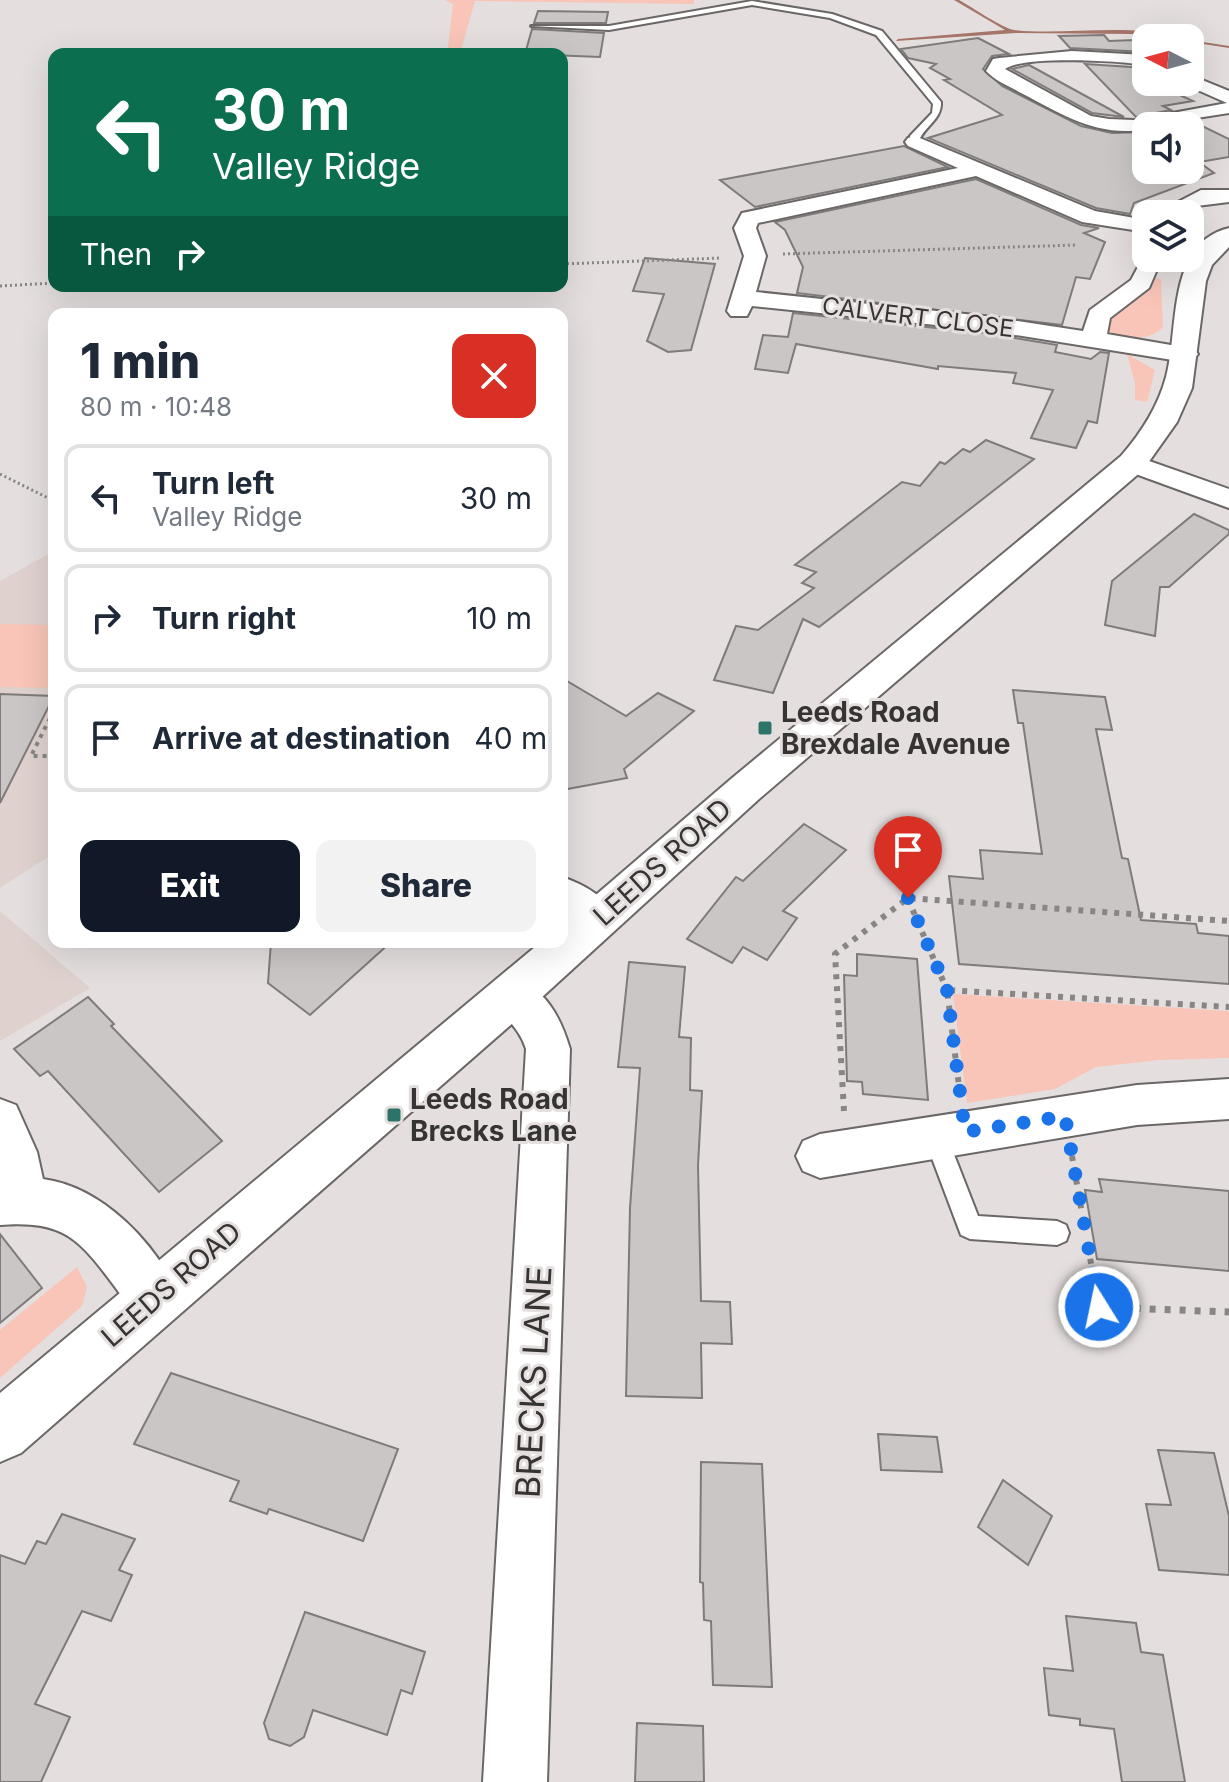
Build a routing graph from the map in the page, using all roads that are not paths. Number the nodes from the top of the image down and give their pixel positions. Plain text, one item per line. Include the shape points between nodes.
1 (751, 2) edge
2 (535, 26) dead end
3 (1132, 58) edge
4 (1204, 86) edge
5 (1229, 98) edge
6 (1229, 108) edge
7 (915, 142) joint
8 (979, 169) junction
9 (1229, 196) edge
10 (1190, 200) edge
11 (1204, 219) edge
12 (1132, 224) edge
13 (1229, 227) edge
14 (1229, 235) edge
15 (1145, 272) edge
16 (1093, 340) junction
17 (1185, 354) junction
18 (1132, 463) junction
19 (1229, 499) edge
20 (568, 897) edge
21 (598, 918) junction
22 (568, 945) edge
23 (564, 948) edge
24 (512, 995) junction
25 (1229, 1099) edge
26 (0, 1120) edge
27 (950, 1135) junction
28 (833, 1154) road end
29 (12, 1200) edge
30 (1057, 1233) dead end
31 (154, 1298) junction
32 (0, 1432) edge
33 (515, 1782) edge

1 - 2 lane via 609,28
1 - 7 lane via 832,16 879,33 938,104
3 - 6 street via 1016,60 999,63 995,71 1085,120 1109,125 1134,126
4 - 5 street
7 - 8 street
8 - 12 street via 1090,217
8 - 16 street, CALVERT CLOSE via 750,218 745,228 755,256 741,305 969,322
9 - 10 street
11 - 13 street
14 - 17 main road, LEEDS ROAD via 1212,247 1193,274
15 - 16 street via 1141,283 1099,315
16 - 17 street, CALVERT CLOSE
17 - 18 main road, LEEDS ROAD via 1165,418
18 - 19 street
18 - 21 main road, LEEDS ROAD
20 - 21 street
21 - 22 main road, LEEDS ROAD
23 - 24 main road, LEEDS ROAD
24 - 31 main road, LEEDS ROAD
24 - 33 street, BRECKS LANE via 540,1022 548,1049
25 - 27 street via 1137,1105
26 - 29 street via 13,1152
27 - 28 street
27 - 30 lane via 970,1227
29 - 31 street via 52,1200 77,1210
31 - 32 main road, LEEDS ROAD

